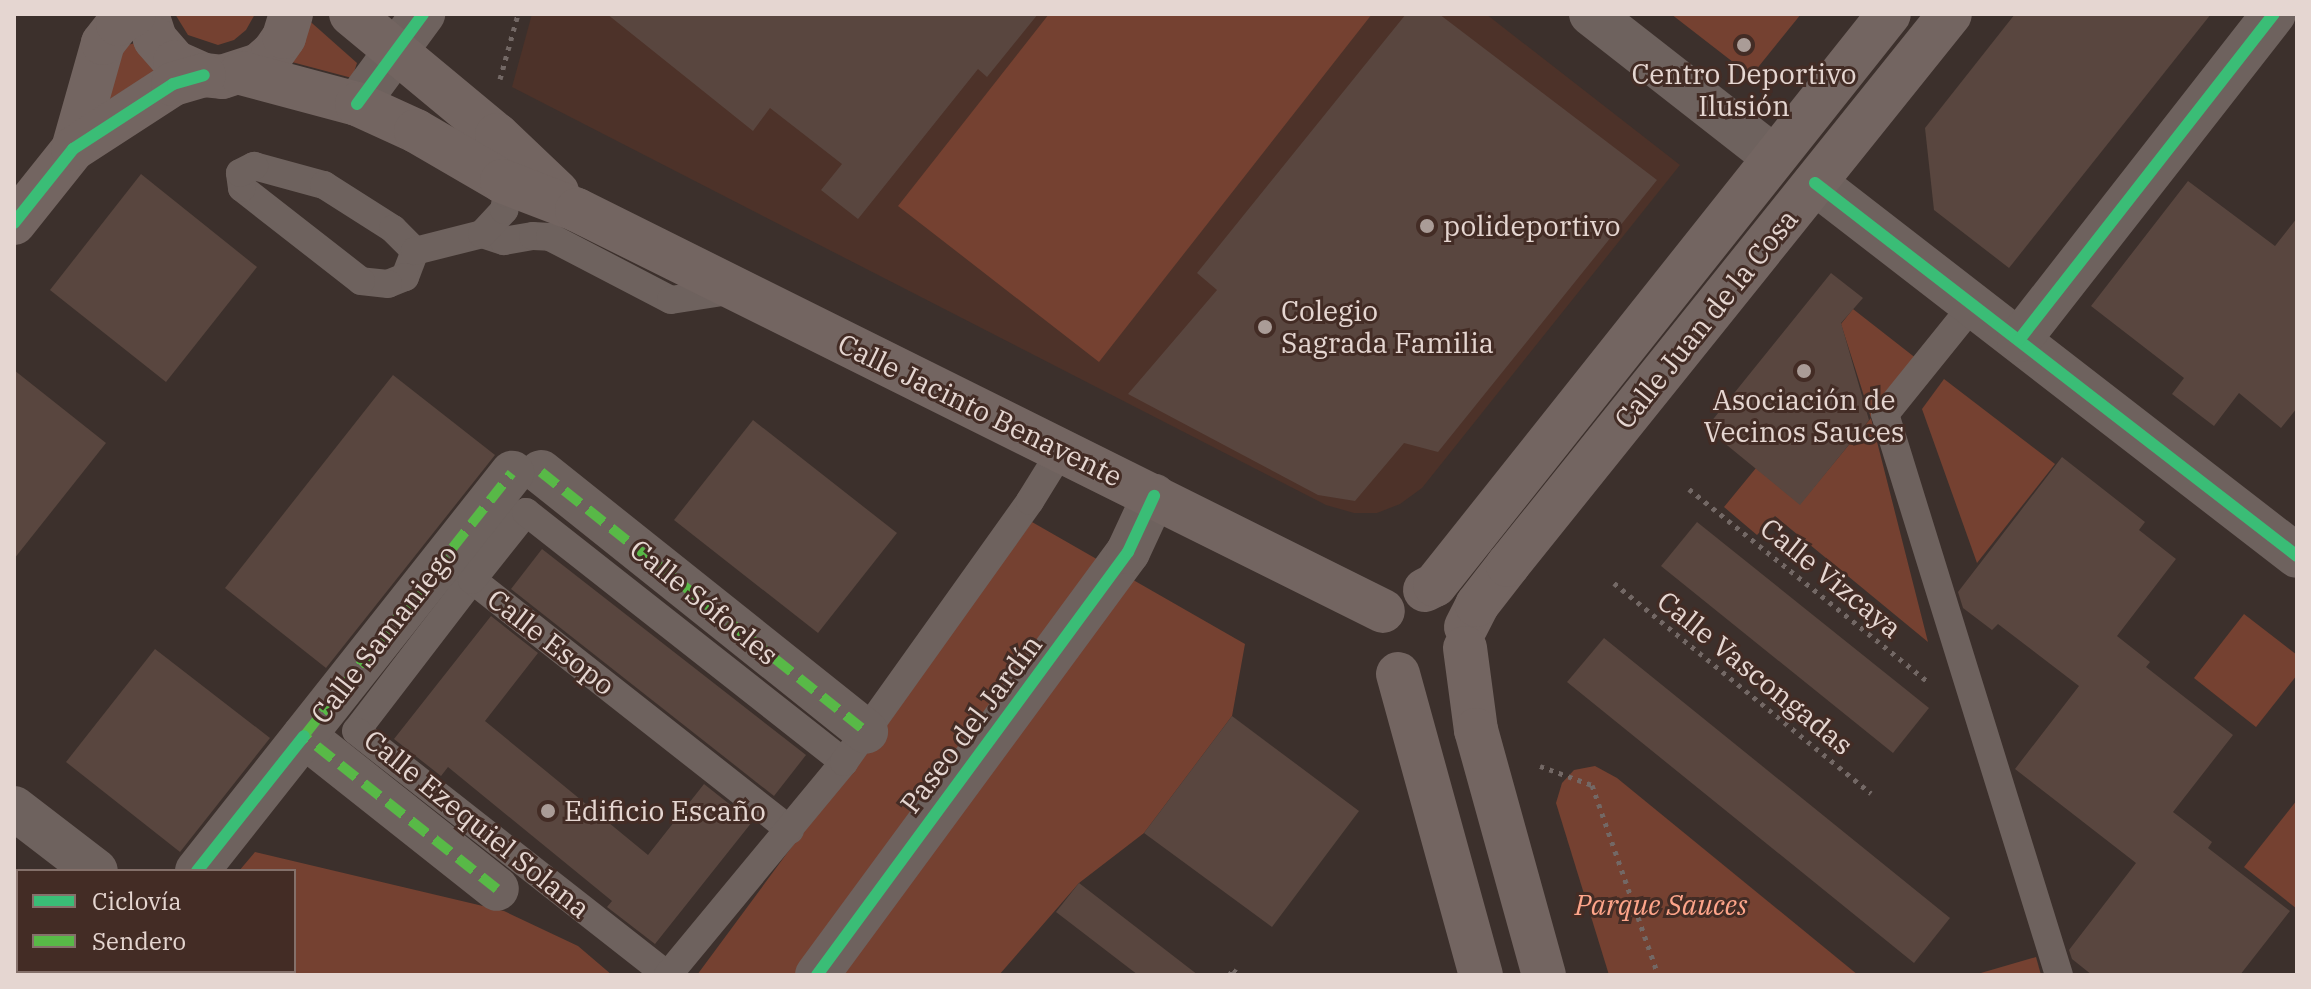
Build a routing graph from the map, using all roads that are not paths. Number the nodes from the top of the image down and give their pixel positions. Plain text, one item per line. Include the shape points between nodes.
1 (134, 14) edge
2 (147, 14) edge
3 (291, 14) edge
4 (351, 14) edge
5 (423, 14) edge
6 (1591, 14) edge
7 (1889, 14) edge
8 (1950, 14) edge
9 (2274, 14) edge
10 (396, 52) junction
11 (222, 74) junction
12 (357, 104) junction
13 (73, 149) junction
14 (1774, 157) junction
15 (502, 181) junction
16 (1815, 183) junction
17 (577, 210) junction
18 (14, 223) edge
19 (482, 234) junction
20 (415, 251) junction
21 (737, 290) junction
22 (1973, 305) junction
23 (2019, 340) junction
24 (1061, 451) junction
25 (527, 472) joint
26 (1154, 496) junction
27 (2297, 556) edge
28 (1508, 565) junction
29 (472, 580) junction
30 (1425, 590) junction
31 (1383, 611) junction
32 (1465, 638) junction
33 (1398, 674) junction
34 (1476, 730) junction
35 (304, 736) junction
36 (855, 746) junction
37 (14, 808) edge
38 (790, 830) junction
39 (93, 869) edge
40 (199, 869) edge
41 (497, 889) dead end
42 (668, 975) edge
43 (817, 975) edge
44 (1481, 975) edge
45 (1544, 975) edge
46 (2059, 975) edge

1 - 13 main road via 103,43
2 - 11 main road, Calle Jacinto Benavente via 164,52 188,70
3 - 11 main road via 273,53
4 - 10 main road, Calle Jacinto Benavente
5 - 10 street
6 - 14 street
7 - 14 main road, Calle Juan de la Cosa
8 - 16 main road, Calle Juan de la Cosa
9 - 23 street
10 - 12 street
10 - 17 main road, Calle Jacinto Benavente
11 - 12 main road, Calle Jacinto Benavente
11 - 13 main road via 173,84
12 - 15 main road, Calle Jacinto Benavente
13 - 18 main road
14 - 30 main road, Calle Juan de la Cosa via 1435,585
15 - 17 main road, Calle Jacinto Benavente
15 - 19 lane via 507,194 504,210
16 - 22 street
16 - 28 main road, Calle Juan de la Cosa
17 - 21 main road, Calle Jacinto Benavente
19 - 20 lane
19 - 21 lane via 504,241 550,237 671,300
20 - 20 lane via 393,229 324,185 254,166 240,173 242,188 361,281 388,284 405,277
21 - 24 main road, Calle Jacinto Benavente
22 - 23 street
22 - 46 lane via 1885,414
23 - 27 street
24 - 26 main road, Calle Jacinto Benavente
24 - 36 lane, Calle Ezequiel Solana
25 - 35 street, Calle Samaniego
25 - 36 street, Calle Sófocles
26 - 31 main road, Calle Jacinto Benavente
26 - 43 street, Paseo del Jardín via 1128,552
28 - 32 main road, Calle Juan de la Cosa via 1477,605
28 - 34 main road via 1491,614
29 - 36 lane, Calle Esopo via 526,512
29 - 38 lane, Calle Esopo
29 - 42 lane, Calle Ezequiel Solana via 356,731
30 - 31 main road via 1409,592
30 - 32 main road via 1443,596 1458,610
31 - 33 main road via 1377,645
32 - 33 main road via 1455,666 1438,677 1418,680
32 - 34 main road
33 - 44 main road
34 - 45 main road
35 - 40 street, Calle Samaniego
35 - 41 street, Calle Ezequiel Solana
36 - 38 lane, Calle Ezequiel Solana
37 - 39 street
38 - 42 lane, Calle Ezequiel Solana

